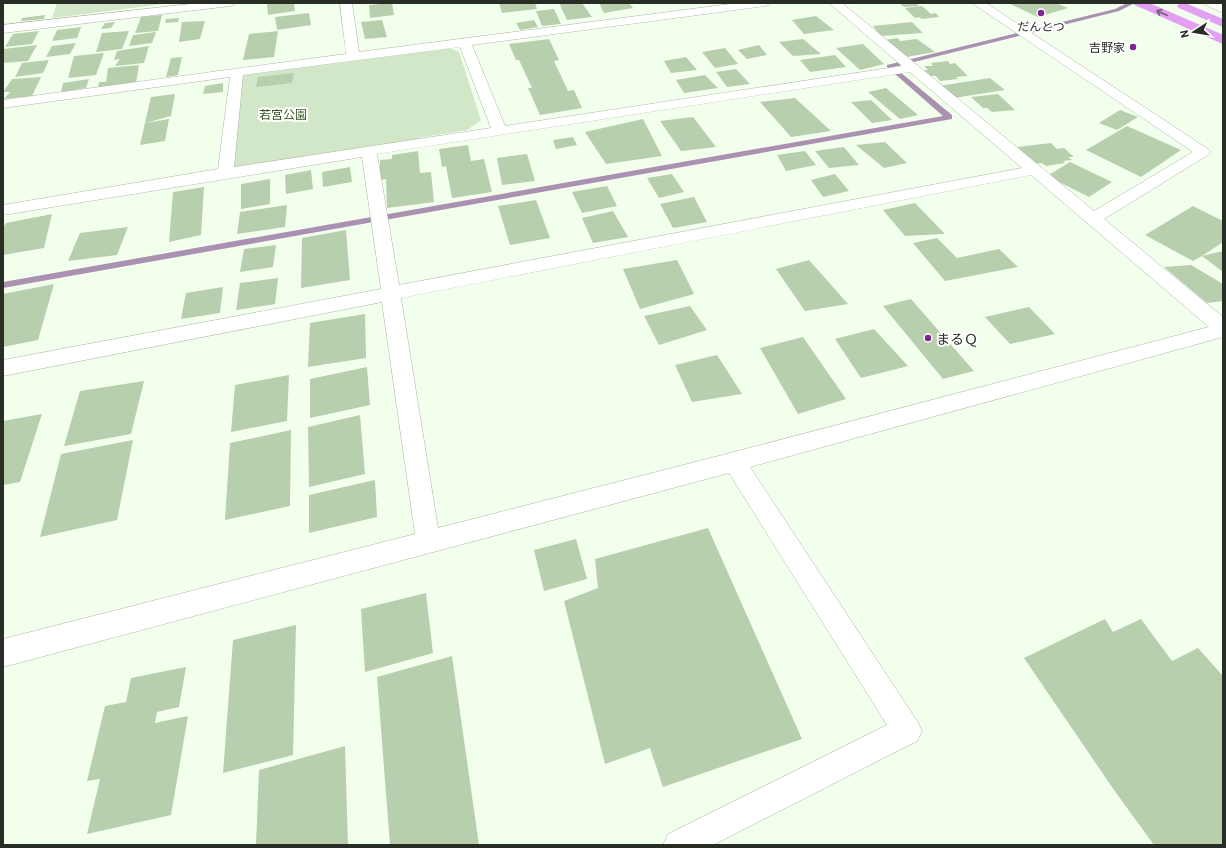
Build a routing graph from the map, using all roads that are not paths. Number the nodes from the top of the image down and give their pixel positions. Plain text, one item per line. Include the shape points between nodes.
1 (230, 3) edge
2 (346, 3) edge
3 (765, 3) edge
4 (835, 3) edge
5 (978, 3) edge
6 (1139, 3) edge
7 (1176, 3) edge
8 (1210, 3) edge
9 (1223, 9) edge
10 (1223, 23) edge
11 (3, 29) edge
12 (1223, 40) edge
13 (465, 42) junction
14 (353, 57) junction
15 (912, 68) junction
16 (237, 72) junction
17 (3, 104) edge
18 (500, 131) junction
19 (369, 151) junction
20 (1034, 170) junction
21 (225, 173) junction
22 (3, 210) edge
23 (1093, 219) junction
24 (391, 292) junction
25 (1223, 329) edge
26 (3, 368) edge
27 (734, 462) junction
28 (428, 541) junction
29 (3, 653) edge
30 (679, 845) edge

1 - 11 street
2 - 14 street
3 - 13 street
4 - 15 street
5 - 23 street via 1203,152
12 -> 6 highway
7 - 10 highway
8 - 9 street
13 - 14 street
13 - 18 street
14 - 16 street
15 - 18 street
15 - 20 street
16 - 17 street
16 - 21 street
18 - 19 street
19 - 21 street
19 - 24 street
20 - 23 street
20 - 24 street
21 - 22 street
23 - 25 street
24 - 26 street
24 - 28 street
25 - 27 street
27 - 28 street
27 - 30 street via 906,731
28 - 29 street

